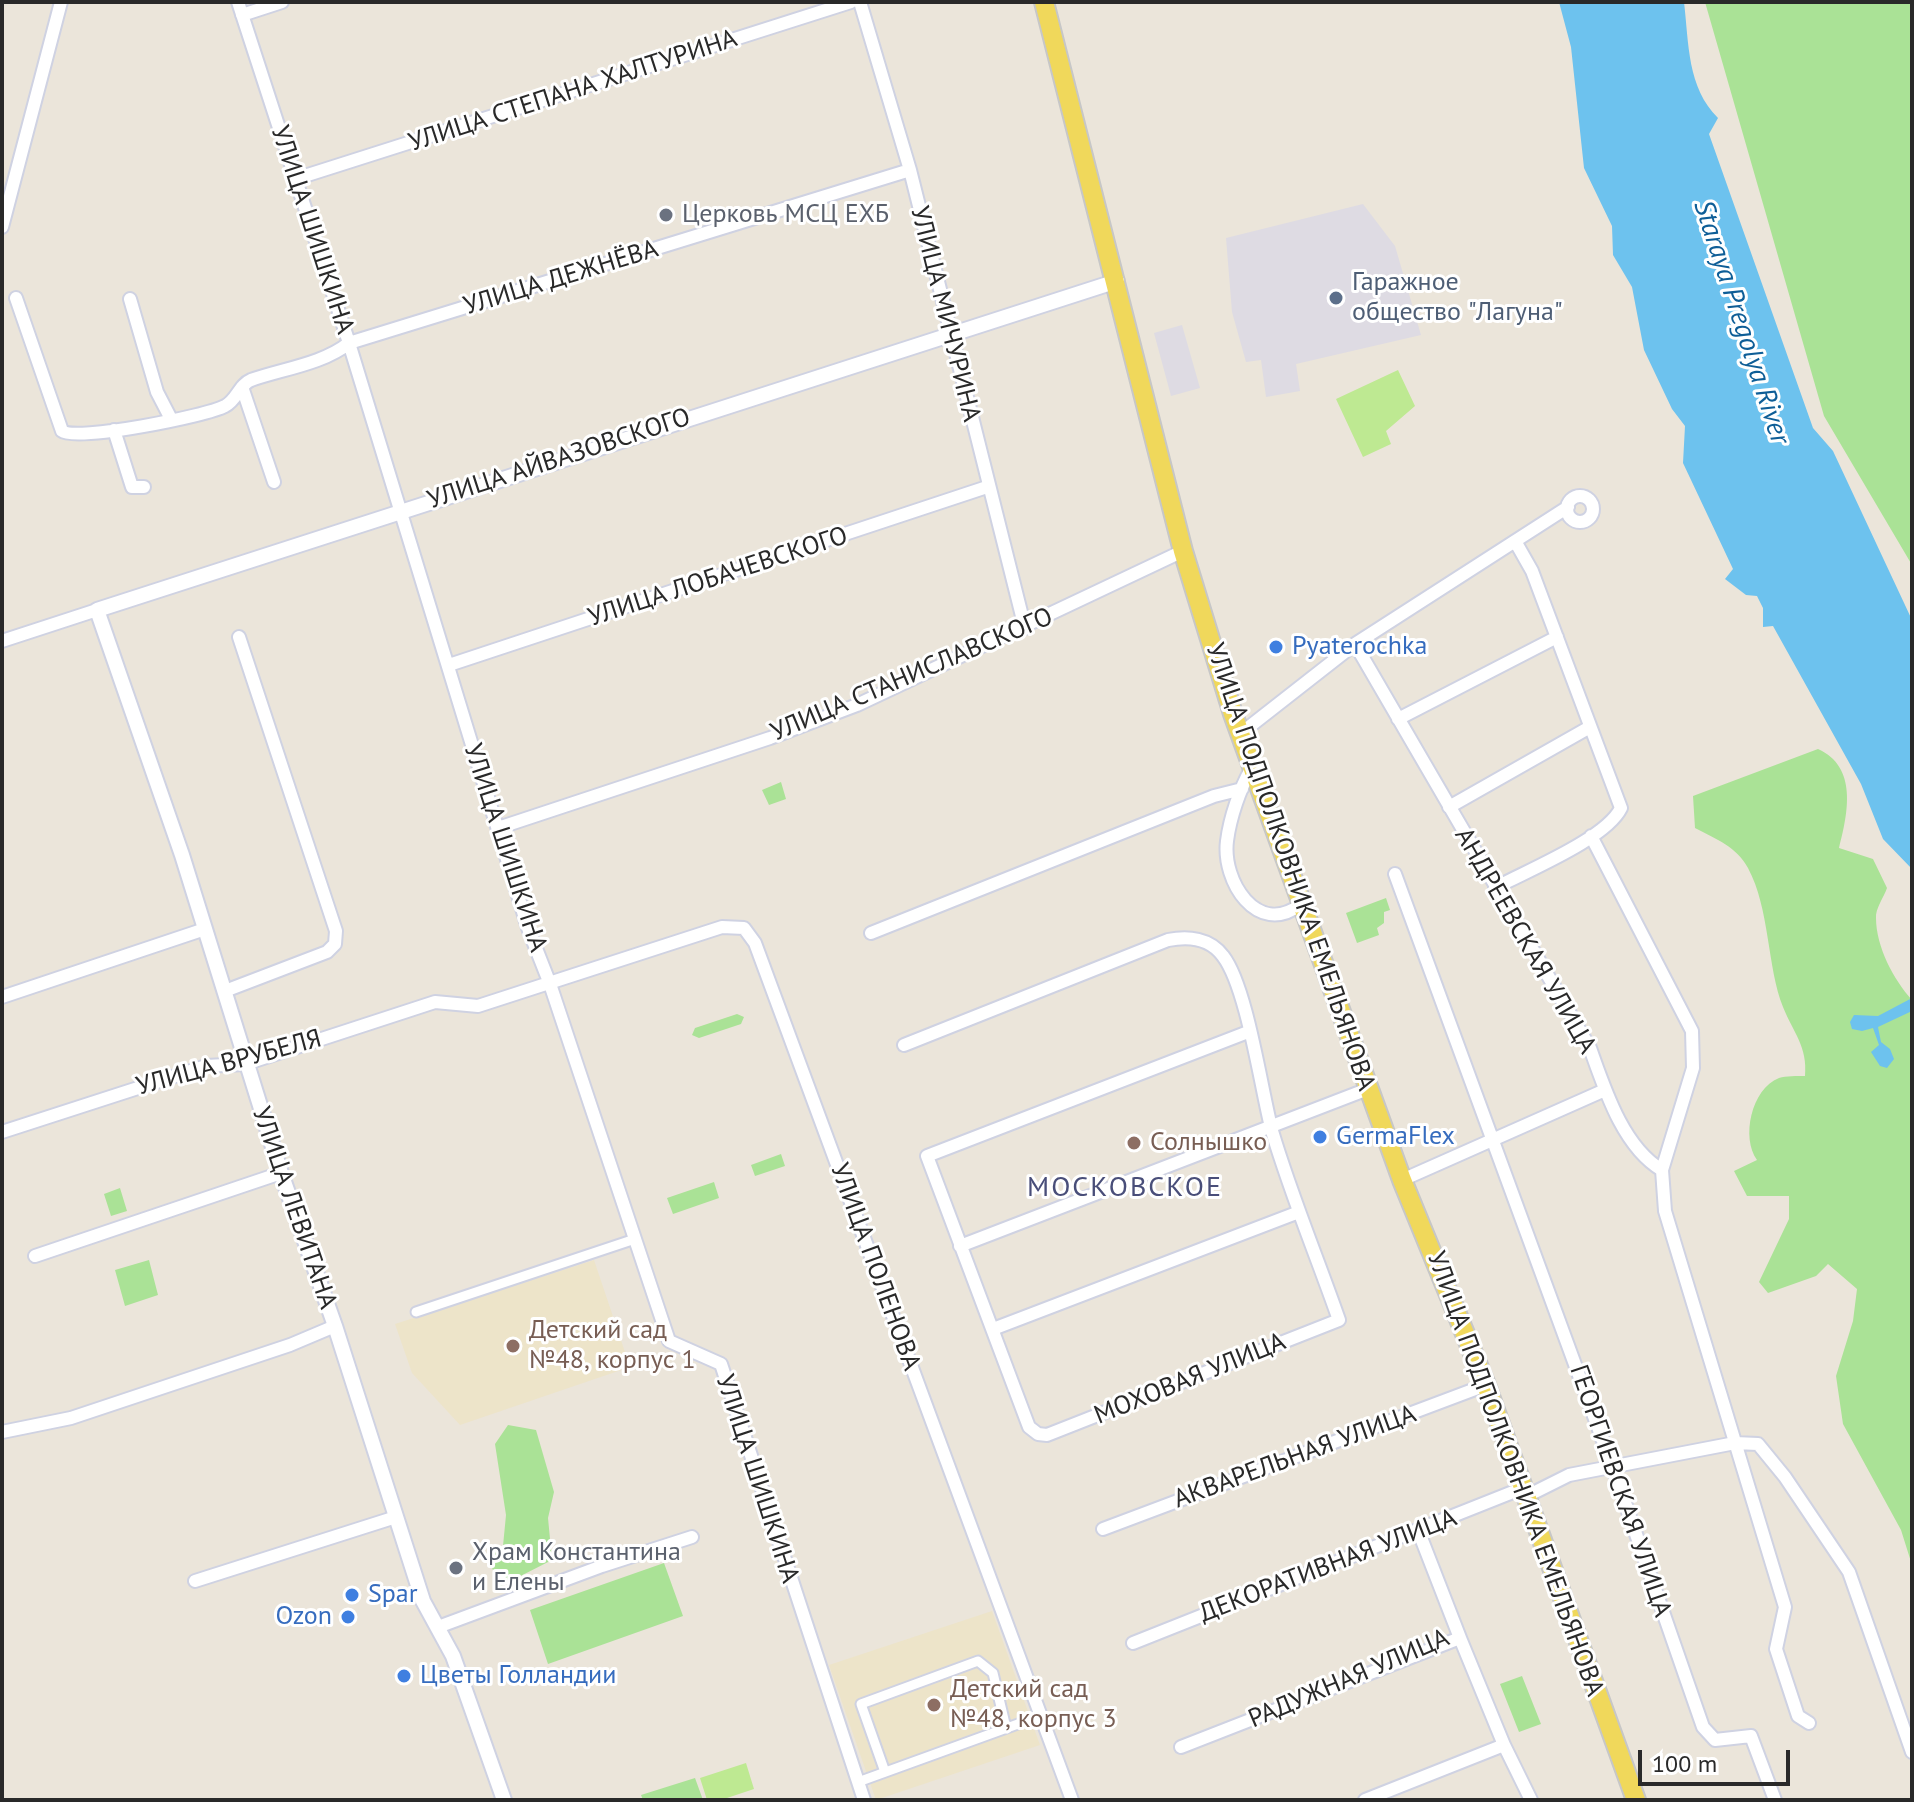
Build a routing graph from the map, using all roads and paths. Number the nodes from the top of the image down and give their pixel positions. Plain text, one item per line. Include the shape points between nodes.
1 (61, 2) edge
2 (282, 2) edge
3 (851, 2) edge
4 (860, 2) edge
5 (1044, 2) edge
6 (240, 8) edge
7 (910, 170) junction
8 (295, 179) junction
9 (2, 227) edge
10 (1117, 281) junction
11 (16, 298) dead end
12 (130, 299) dead end
13 (950, 334) junction
14 (349, 343) junction
15 (242, 387) junction
16 (171, 419) junction
17 (114, 430) junction
18 (274, 482) dead end
19 (144, 487) dead end
20 (987, 487) junction
21 (1568, 507) dead end
22 (400, 510) junction
23 (1515, 541) junction
24 (1183, 551) junction
25 (97, 610) junction
26 (1025, 628) junction
27 (239, 637) dead end
28 (1557, 637) junction
29 (2, 641) edge
30 (1355, 644) junction
31 (449, 665) junction
32 (1398, 719) junction
33 (1590, 727) junction
34 (1240, 734) junction
35 (1251, 769) junction
36 (1242, 789) junction
37 (1449, 807) junction
38 (498, 828) junction
39 (1591, 836) junction
40 (1395, 874) dead end
41 (1495, 888) junction
42 (1300, 905) junction
43 (205, 929) junction
44 (871, 933) dead end
45 (550, 984) junction
46 (225, 991) junction
47 (2, 997) edge
48 (1248, 1032) junction
49 (904, 1045) dead end
50 (245, 1064) junction
51 (1368, 1089) junction
52 (1605, 1090) junction
53 (1271, 1127) junction
54 (2, 1132) edge
55 (1494, 1140) junction
56 (1662, 1170) junction
57 (281, 1173) junction
58 (1402, 1180) junction
59 (1299, 1212) junction
60 (635, 1239) junction
61 (960, 1246) junction
62 (35, 1256) dead end
63 (416, 1312) dead end
64 (335, 1326) junction
65 (993, 1329) junction
66 (1486, 1385) junction
67 (2, 1432) edge
68 (1735, 1443) junction
69 (1613, 1468) junction
70 (1525, 1492) junction
71 (396, 1517) junction
72 (1103, 1529) dead end
73 (1418, 1530) junction
74 (692, 1537) dead end
75 (195, 1581) dead end
76 (438, 1627) junction
77 (1460, 1638) junction
78 (1133, 1643) dead end
79 (1040, 1716) junction
80 (1809, 1723) dead end
81 (1006, 1728) junction
82 (1504, 1745) junction
83 (1181, 1747) dead end
84 (1912, 1752) edge
85 (885, 1772) junction
86 (858, 1782) junction
87 (504, 1800) edge
88 (864, 1800) edge
89 (1072, 1800) edge
90 (1365, 1800) edge
91 (1531, 1800) edge
92 (1636, 1800) edge
93 (1775, 1800) edge

1 - 9 street
2 - 6 street
3 - 8 street, УЛИЦА СТЕПАНА ХАЛТУРИНА
4 - 7 street, УЛИЦА МИЧУРИНА
5 - 10 main road, УЛИЦА ПОДПОЛКОВНИКА ЕМЕЛЬЯНОВА
6 - 8 street, УЛИЦА ШИШКИНА
7 - 13 street, УЛИЦА МИЧУРИНА
7 - 14 street, УЛИЦА ДЕЖНЁВА
8 - 14 street, УЛИЦА ШИШКИНА
10 - 13 street, УЛИЦА АЙВАЗОВСКОГО
10 - 24 main road, УЛИЦА ПОДПОЛКОВНИКА ЕМЕЛЬЯНОВА
11 - 17 street, УЛИЦА ДЕЖНЁВА via 66,435
12 - 16 street via 157,392
13 - 20 street, УЛИЦА МИЧУРИНА
13 - 22 street, УЛИЦА АЙВАЗОВСКОГО
14 - 15 street, УЛИЦА ДЕЖНЁВА
14 - 22 street, УЛИЦА ШИШКИНА
15 - 16 street, УЛИЦА ДЕЖНЁВА via 227,406
15 - 18 street
16 - 17 street, УЛИЦА ДЕЖНЁВА
17 - 19 street via 132,487
20 - 26 street, УЛИЦА МИЧУРИНА
20 - 31 street, УЛИЦА ЛОБАЧЕВСКОГО
21 - 23 street
22 - 25 street, УЛИЦА АЙВАЗОВСКОГО
22 - 31 street, УЛИЦА ШИШКИНА
23 - 28 street
23 - 30 street
24 - 26 street, УЛИЦА СТАНИСЛАВСКОГО
24 - 34 main road, УЛИЦА ПОДПОЛКОВНИКА ЕМЕЛЬЯНОВА
25 - 29 street, УЛИЦА АЙВАЗОВСКОГО
25 - 43 street, УЛИЦА ЛЕВИТАНА
26 - 38 street, УЛИЦА СТАНИСЛАВСКОГО via 857,705
27 - 46 street via 336,931 335,944 327,952
28 - 32 street
28 - 33 street
30 - 32 street, АНДРЕЕВСКАЯ УЛИЦА
30 - 34 street
31 - 38 street, УЛИЦА ШИШКИНА
32 - 37 street, АНДРЕЕВСКАЯ УЛИЦА
33 - 37 street
33 - 39 street via 1621,808 1616,819
34 - 35 main road, УЛИЦА ПОДПОЛКОВНИКА ЕМЕЛЬЯНОВА
35 - 36 street
35 - 42 main road, УЛИЦА ПОДПОЛКОВНИКА ЕМЕЛЬЯНОВА
36 - 42 street via 1227,842 1229,861 1248,905 1260,914 1276,915
36 - 44 street
37 - 41 street, АНДРЕЕВСКАЯ УЛИЦА
38 - 45 street, УЛИЦА ШИШКИНА
39 - 41 street
39 - 56 street via 1692,1031 1693,1068
40 - 55 street, ГЕОРГИЕВСКАЯ УЛИЦА
41 - 52 street, АНДРЕЕВСКАЯ УЛИЦА via 1590,1048
42 - 51 main road, УЛИЦА ПОДПОЛКОВНИКА ЕМЕЛЬЯНОВА
43 - 46 street, УЛИЦА ЛЕВИТАНА
43 - 47 street
45 - 50 street, УЛИЦА ВРУБЕЛЯ via 478,1006 435,1002
45 - 60 street, УЛИЦА ШИШКИНА
45 - 79 street, УЛИЦА ПОЛЕНОВА via 731,925 752,937
46 - 50 street, УЛИЦА ЛЕВИТАНА
48 - 49 street, МОХОВАЯ УЛИЦА via 1222,955 1186,936
48 - 53 street, МОХОВАЯ УЛИЦА
48 - 61 street, МОХОВАЯ УЛИЦА via 927,1156
50 - 54 street, УЛИЦА ВРУБЕЛЯ via 206,1066
50 - 57 street, УЛИЦА ЛЕВИТАНА
51 - 53 street
51 - 58 main road, УЛИЦА ПОДПОЛКОВНИКА ЕМЕЛЬЯНОВА
52 - 55 street
52 - 56 street, АНДРЕЕВСКАЯ УЛИЦА via 1643,1159
53 - 59 street, МОХОВАЯ УЛИЦА
53 - 61 street
55 - 58 street
55 - 69 street, ГЕОРГИЕВСКАЯ УЛИЦА
56 - 68 street via 1665,1211
57 - 62 street
57 - 64 street, УЛИЦА ЛЕВИТАНА
58 - 66 main road, УЛИЦА ПОДПОЛКОВНИКА ЕМЕЛЬЯНОВА
59 - 65 street
59 - 65 street, МОХОВАЯ УЛИЦА via 1339,1320 1047,1435 1029,1427
60 - 63 street
60 - 86 street, УЛИЦА ШИШКИНА via 669,1341 721,1364
61 - 65 street, МОХОВАЯ УЛИЦА
64 - 67 street via 71,1418
64 - 71 street, УЛИЦА ЛЕВИТАНА
66 - 70 main road, УЛИЦА ПОДПОЛКОВНИКА ЕМЕЛЬЯНОВА
66 - 72 street, АКВАРЕЛЬНАЯ УЛИЦА
68 - 69 street, ДЕКОРАТИВНАЯ УЛИЦА
68 - 80 street via 1785,1607 1776,1649 1798,1716
68 - 84 street via 1758,1444 1849,1572
69 - 70 street, ДЕКОРАТИВНАЯ УЛИЦА via 1569,1475
69 - 93 street, ГЕОРГИЕВСКАЯ УЛИЦА via 1703,1727 1715,1740 1751,1736
70 - 73 street, ДЕКОРАТИВНАЯ УЛИЦА
70 - 92 main road, УЛИЦА ПОДПОЛКОВНИКА ЕМЕЛЬЯНОВА
71 - 75 street
71 - 76 street, УЛИЦА ЛЕВИТАНА via 423,1601
73 - 77 street, РАДУЖНАЯ УЛИЦА
73 - 78 street, ДЕКОРАТИВНАЯ УЛИЦА
74 - 76 street
76 - 87 street, УЛИЦА ЛЕВИТАНА
77 - 82 street
77 - 83 street, РАДУЖНАЯ УЛИЦА
79 - 81 street
79 - 89 street, УЛИЦА ПОЛЕНОВА
81 - 85 street
81 - 85 street via 993,1673 978,1661 861,1704
82 - 90 street
82 - 91 street
85 - 86 street
86 - 88 street, УЛИЦА ШИШКИНА

